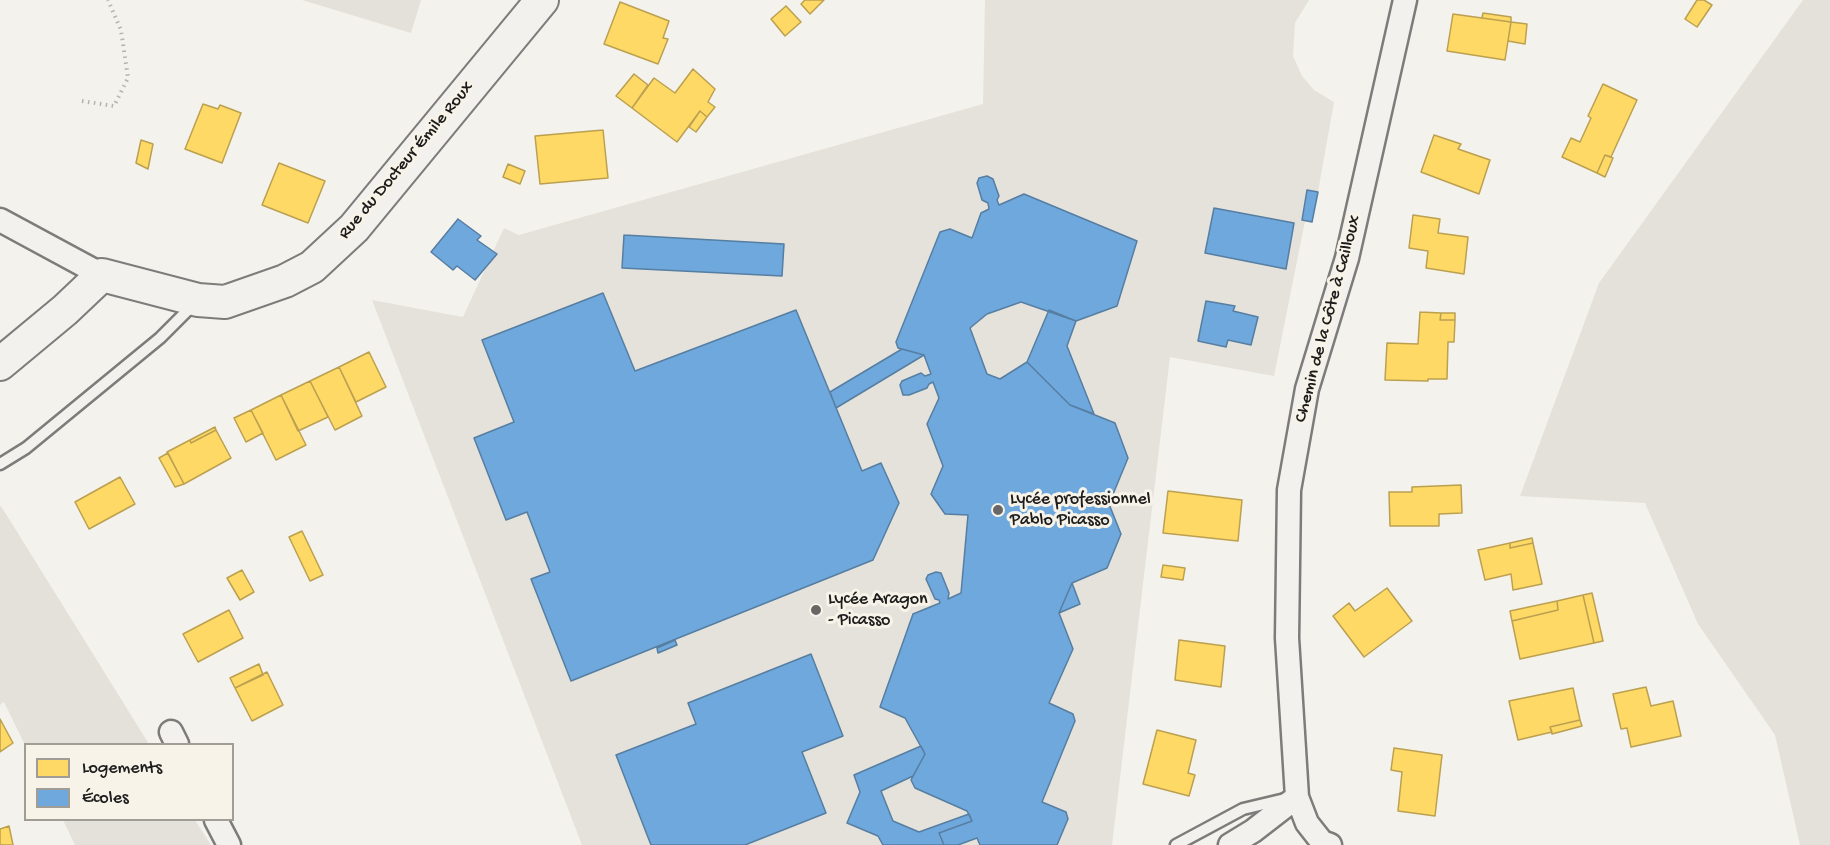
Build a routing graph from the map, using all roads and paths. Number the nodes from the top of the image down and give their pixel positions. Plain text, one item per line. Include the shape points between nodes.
1 (108, 0) edge
2 (542, 0) edge
3 (1405, 0) edge
4 (82, 101) dead end
5 (0, 220) edge
6 (102, 275) junction
7 (198, 300) junction
8 (0, 364) edge
9 (0, 464) edge
10 (1297, 797) junction
11 (217, 821) edge
12 (229, 845) edge
13 (1176, 845) edge
14 (1230, 845) edge
15 (1330, 845) edge

1 - 4 path via 121,30 128,78 114,106
2 - 7 street, Rue du Docteur Émile Roux via 354,228 312,267 225,302
3 - 10 street, Chemin de la Côte à Cailloux via 1347,258 1307,389 1289,490 1287,638
5 - 6 street
6 - 7 street, Rue du Docteur Émile Roux
6 - 8 street
7 - 9 lane via 151,345 26,448
10 - 13 lane via 1243,809
10 - 14 street
10 - 15 street, Chemin de la Côte à Cailloux via 1307,823 1322,842
11 - 12 street

